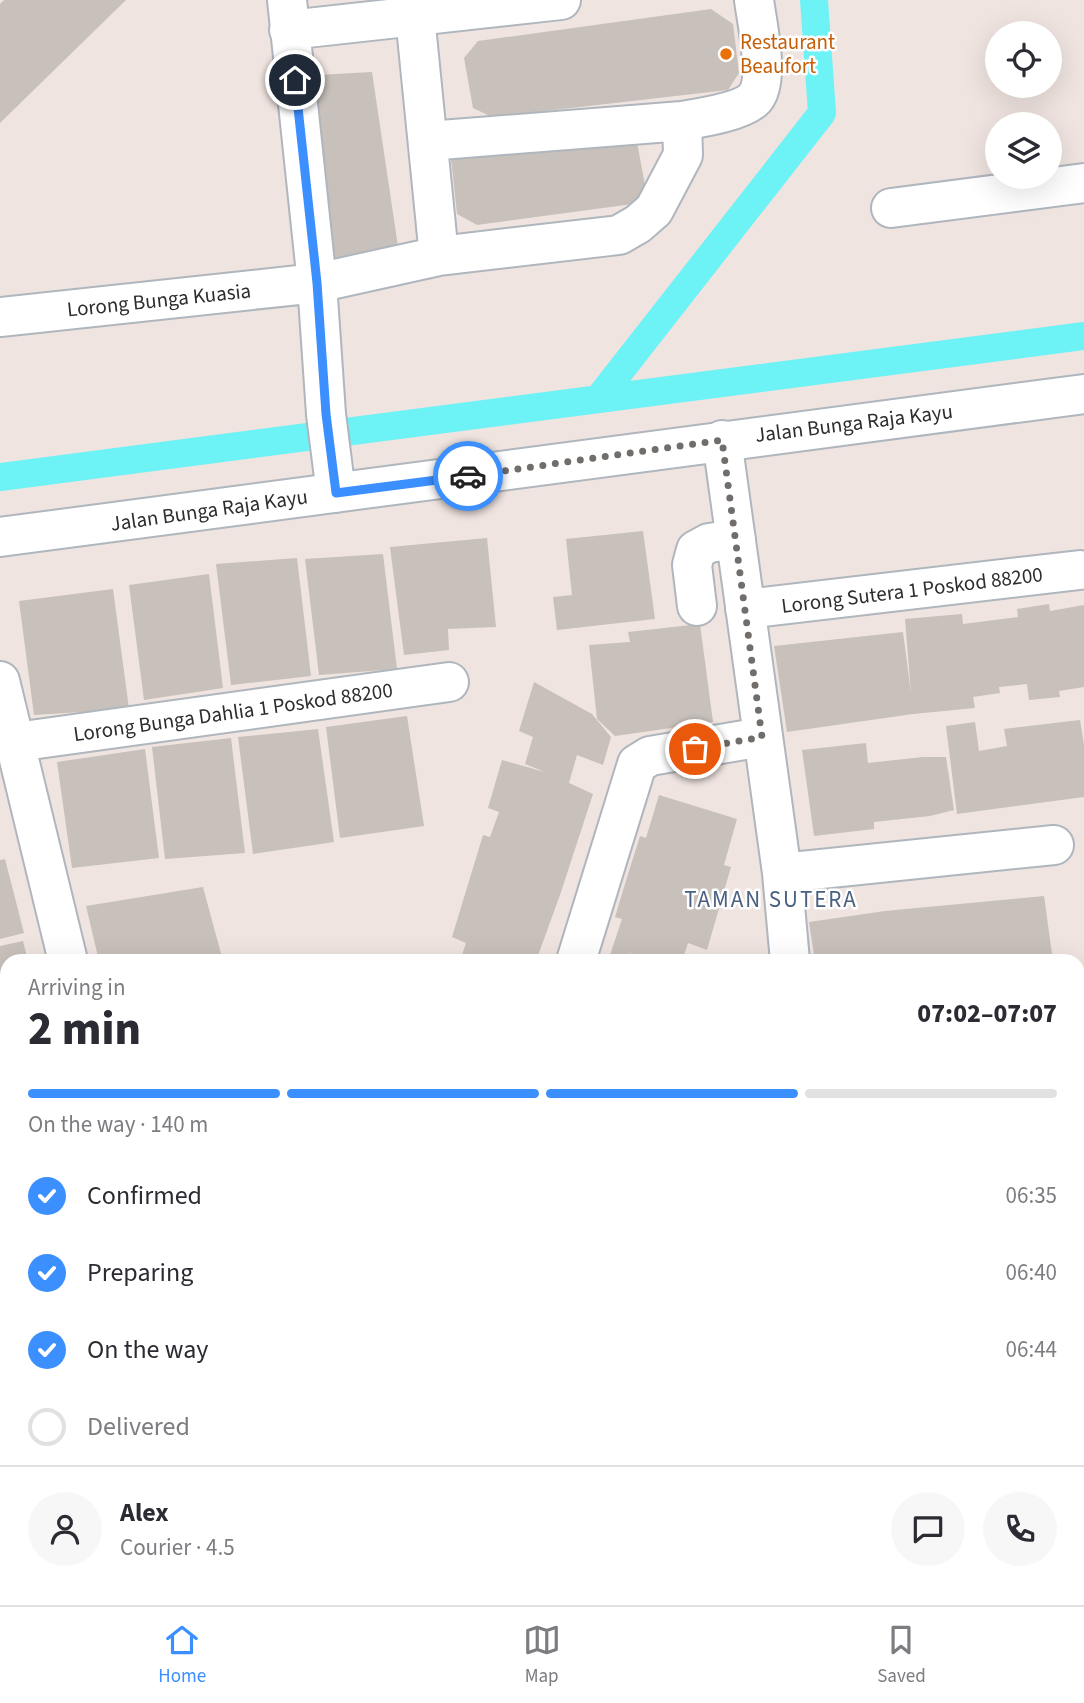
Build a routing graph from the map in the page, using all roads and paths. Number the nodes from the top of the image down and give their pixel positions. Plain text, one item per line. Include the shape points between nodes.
1 (562, 0) edge
2 (754, 0) edge
3 (288, 15) edge
4 (415, 16) junction
5 (682, 121) junction
6 (428, 141) junction
7 (1084, 184) edge
8 (891, 208) dead end
9 (439, 256) junction
10 (317, 283) junction
11 (0, 317) edge
12 (1084, 394) edge
13 (722, 440) junction
14 (334, 475) junction
15 (15, 536) edge
16 (736, 539) junction
17 (0, 567) edge
18 (1080, 570) dead end
19 (697, 606) dead end
20 (745, 609) junction
21 (0, 681) edge
22 (449, 682) dead end
23 (762, 737) junction
24 (16, 742) junction
25 (1054, 845) dead end
26 (782, 873) junction
27 (66, 954) edge
28 (578, 954) edge
29 (789, 954) edge

1 - 4 street
2 - 5 street via 762,71 754,100 718,115
3 - 4 street
3 - 10 street
4 - 6 street
5 - 6 street
5 - 9 street, Lorong Bunga Kuasia via 683,155 654,209 619,235
6 - 9 street
7 - 8 street
9 - 10 street, Lorong Bunga Kuasia
10 - 11 street, Lorong Bunga Kuasia
10 - 14 street
12 - 13 street, Jalan Bunga Raja Kayu
13 - 14 street, Jalan Bunga Raja Kayu via 570,462
13 - 16 street
14 - 15 street, Jalan Bunga Raja Kayu
15 - 17 street via 13,549
16 - 19 street via 709,542 696,550 692,565
16 - 20 street
18 - 20 street, Lorong Sutera 1 Poskod 88200
20 - 23 street
21 - 24 street
22 - 24 street, Lorong Bunga Dahlia 1 Poskod 88200
23 - 26 street
23 - 28 street via 650,756 637,764
24 - 27 street
25 - 26 street
26 - 29 street

